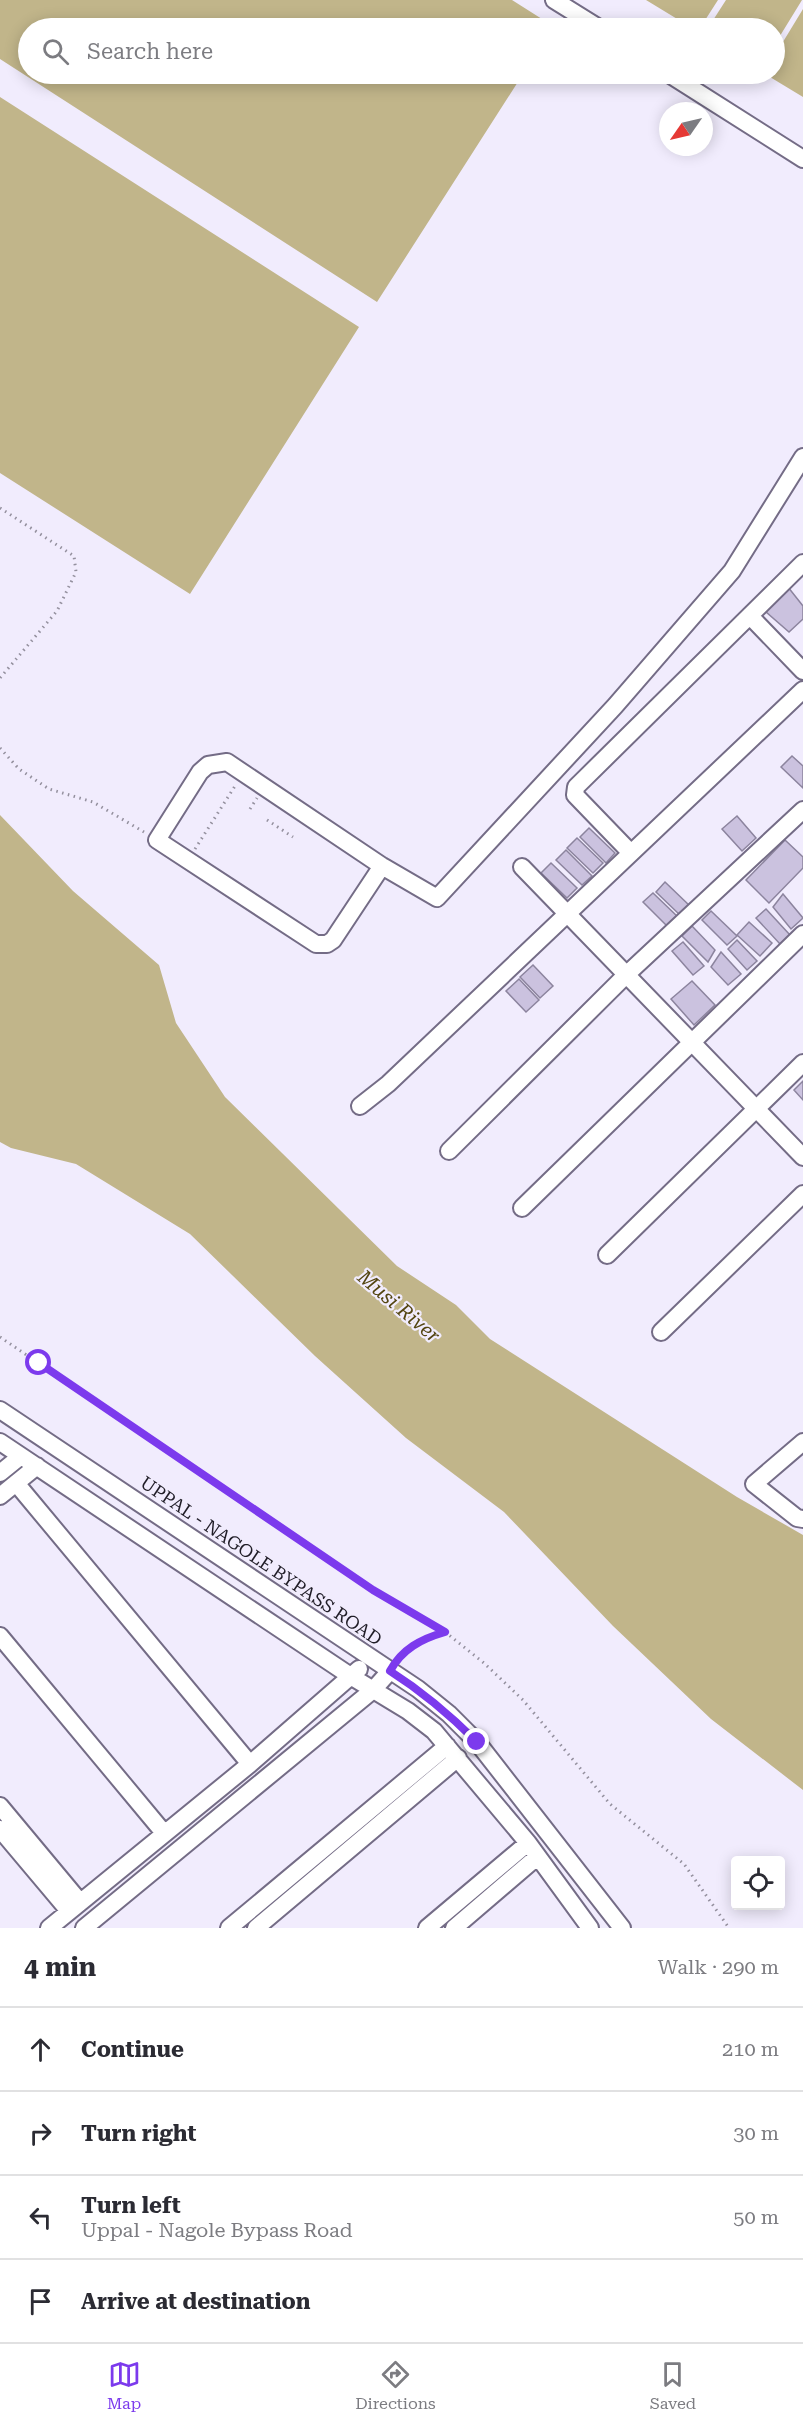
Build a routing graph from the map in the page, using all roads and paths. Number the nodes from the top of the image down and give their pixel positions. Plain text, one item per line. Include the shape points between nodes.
1 (554, 0) edge
2 (583, 18) edge
3 (685, 84) edge
4 (803, 159) edge
5 (803, 458) edge
6 (0, 508) edge
7 (803, 563) edge
8 (750, 616) junction
9 (803, 671) edge
10 (0, 678) edge
11 (803, 690) edge
12 (0, 748) edge
13 (243, 773) junction
14 (803, 810) edge
15 (267, 820) dead end
16 (293, 837) dead end
17 (157, 840) junction
18 (630, 852) junction
19 (188, 860) junction
20 (382, 866) junction
21 (522, 867) dead end
22 (566, 912) junction
23 (803, 934) edge
24 (626, 975) junction
25 (692, 1042) junction
26 (803, 1063) edge
27 (360, 1106) dead end
28 (756, 1109) junction
29 (449, 1151) dead end
30 (803, 1157) edge
31 (803, 1194) edge
32 (522, 1208) dead end
33 (607, 1255) dead end
34 (661, 1332) dead end
35 (0, 1337) edge
36 (0, 1410) edge
37 (0, 1442) edge
38 (803, 1442) edge
39 (21, 1456) junction
40 (37, 1466) junction
41 (0, 1473) edge
42 (16, 1483) junction
43 (0, 1496) edge
44 (803, 1520) edge
45 (445, 1632) junction
46 (0, 1636) edge
47 (370, 1658) junction
48 (390, 1671) junction
49 (352, 1677) junction
50 (373, 1690) junction
51 (452, 1752) junction
52 (250, 1764) junction
53 (0, 1806) edge
54 (0, 1829) edge
55 (164, 1833) junction
56 (533, 1850) junction
57 (75, 1907) junction
58 (49, 1928) edge
59 (84, 1928) edge
60 (229, 1928) edge
61 (256, 1928) edge
62 (427, 1928) edge
63 (454, 1928) edge
64 (590, 1928) edge
65 (622, 1928) edge
66 (729, 1928) edge

1 - 2 street
3 - 4 street
5 - 20 street via 732,571 437,898
6 - 10 path via 74,556 76,572 57,611
7 - 8 street
8 - 9 street
8 - 18 street via 576,787 575,795
11 - 18 street
12 - 17 path via 19,769 50,789 93,802
13 - 17 street via 227,762 207,765
13 - 19 path
13 - 20 street
14 - 24 street
15 - 16 path
17 - 19 street
18 - 22 street
19 - 20 street via 322,945 333,940
21 - 22 street
22 - 24 street
22 - 27 street
23 - 25 street
24 - 25 street
24 - 29 street
25 - 28 street
25 - 32 street
26 - 28 street
28 - 30 street
28 - 33 street
31 - 34 street
35 - 45 path via 373,1590
36 - 47 street, UPPAL - NAGOLE BYPASS ROAD
37 - 39 street
38 - 44 street via 754,1484
39 - 40 street
39 - 41 street
40 - 42 street
40 - 49 street
42 - 43 street
42 - 52 street
45 - 48 path via 412,1646
45 - 66 path via 523,1700 610,1804 684,1864
46 - 55 street
47 - 48 street, UPPAL - NAGOLE BYPASS ROAD
47 - 49 street
48 - 50 street
48 - 65 street, UPPAL - NAGOLE BYPASS ROAD via 449,1714 477,1742
49 - 50 street
49 - 52 street
50 - 51 street via 434,1731
50 - 59 street
51 - 56 street
51 - 60 street
51 - 61 street
52 - 55 street
53 - 57 street
54 - 57 street
55 - 57 street
56 - 62 street
56 - 63 street
56 - 64 street
57 - 58 street

